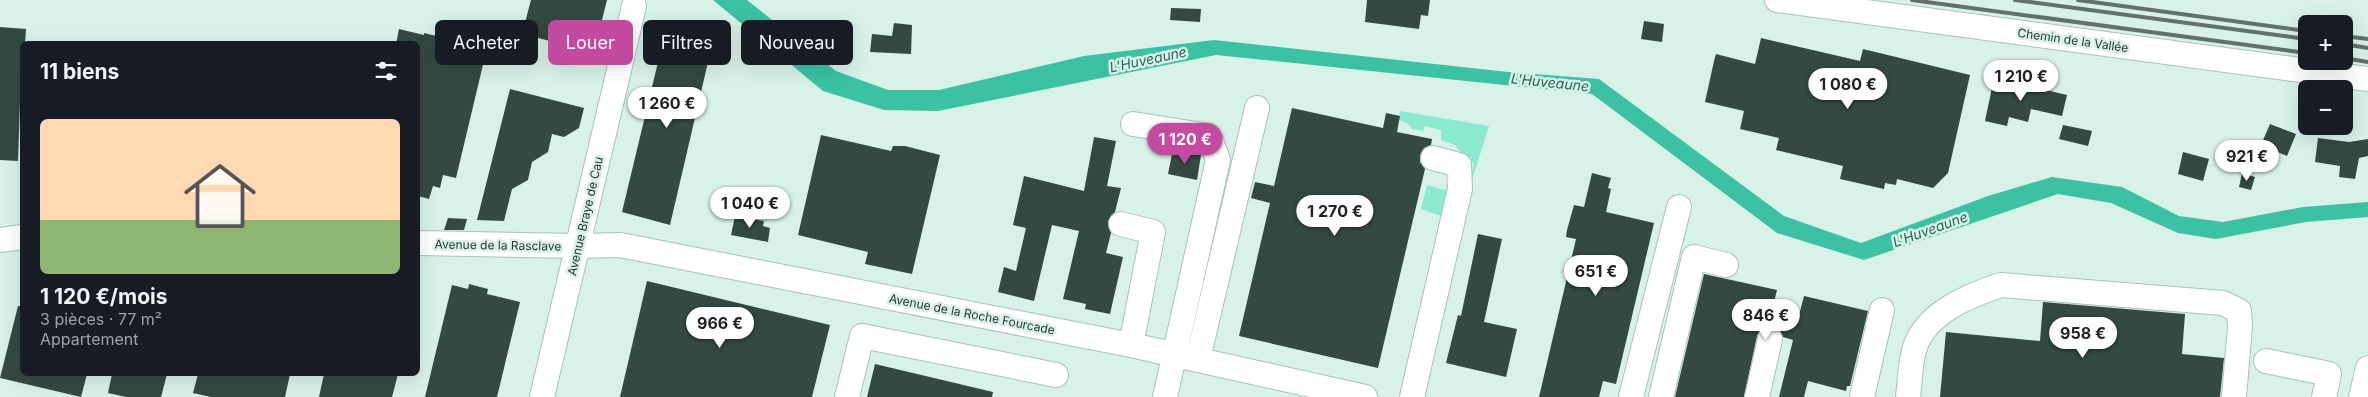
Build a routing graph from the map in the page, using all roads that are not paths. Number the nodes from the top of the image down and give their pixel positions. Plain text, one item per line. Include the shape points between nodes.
1 (1777, 0) edge
2 (634, 6) dead end
3 (2368, 79) edge
4 (1257, 108) dead end
5 (1133, 124) dead end
6 (1433, 158) dead end
7 (1679, 207) dead end
8 (1121, 224) dead end
9 (20, 237) edge
10 (0, 240) edge
11 (420, 243) edge
12 (578, 246) junction
13 (1726, 265) dead end
14 (1882, 310) dead end
15 (1770, 339) dead end
16 (1131, 345) junction
17 (1175, 355) junction
18 (1198, 360) junction
19 (2266, 361) dead end
20 (2368, 368) edge
21 (1056, 376) dead end
22 (542, 397) edge
23 (847, 397) edge
24 (1165, 397) edge
25 (1365, 397) edge
26 (1412, 397) edge
27 (1630, 397) edge
28 (1661, 397) edge
29 (1757, 397) edge
30 (1862, 397) edge
31 (1908, 397) edge
32 (2234, 397) edge
33 (2324, 397) edge
34 (2361, 397) edge

1 - 3 street, Chemin de la Vallée
2 - 12 street, Avenue Braye de Cau
4 - 18 street
5 - 17 street via 1209,136 1218,160
6 - 26 street via 1459,164 1460,189
7 - 27 street
8 - 16 street via 1153,232
9 - 10 street
11 - 12 street, Avenue de la Rasclave
12 - 16 street, Avenue de la Roche Fourcade via 620,245
12 - 22 street, Avenue Braye de Cau
13 - 28 street via 1694,257
14 - 30 street
15 - 29 street
16 - 17 street, Avenue de la Roche Fourcade
17 - 18 street, Avenue de la Roche Fourcade
17 - 24 street
18 - 25 street, Avenue de la Roche Fourcade
19 - 33 street via 2329,374
20 - 34 street
21 - 23 street via 862,336
31 - 32 street via 1916,345 1928,325 1974,294 2002,285 2223,303 2239,310

